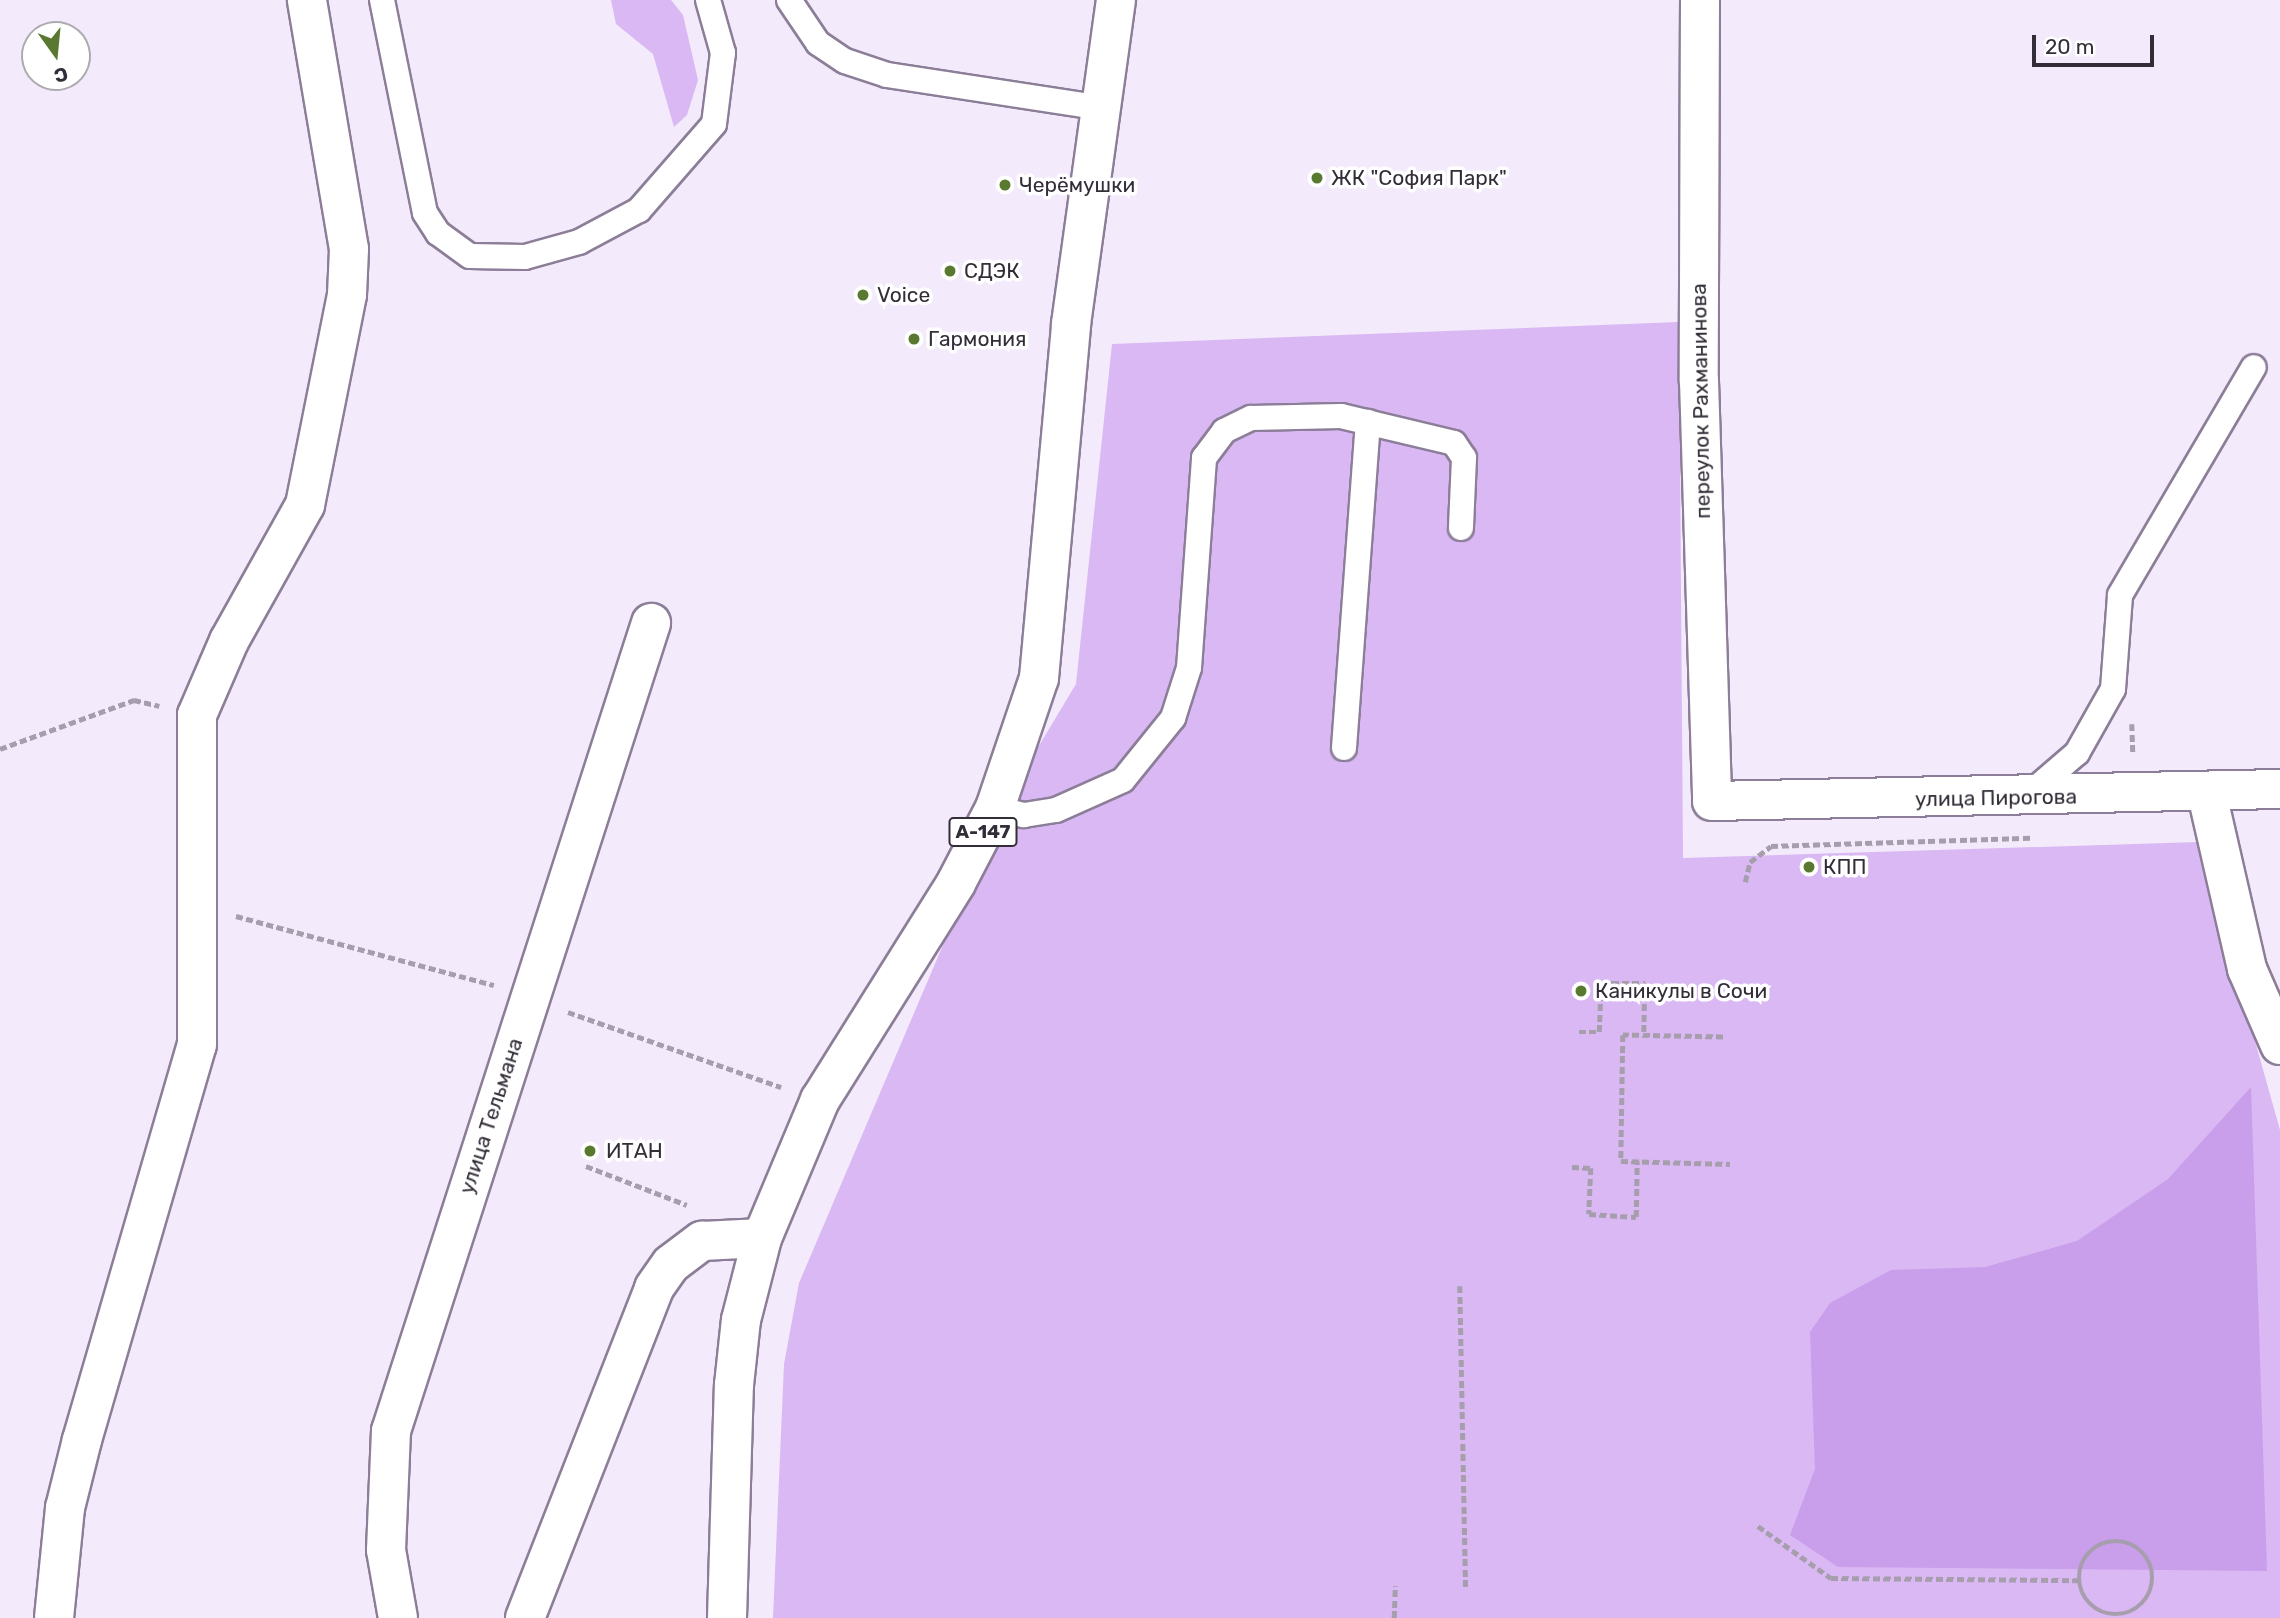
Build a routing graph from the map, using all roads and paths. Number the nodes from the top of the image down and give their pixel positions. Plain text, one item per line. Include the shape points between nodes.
1 (307, 0) edge
2 (382, 0) edge
3 (709, 0) edge
4 (789, 0) edge
5 (1116, 0) edge
6 (1699, 0) edge
7 (1097, 107) junction
8 (2254, 367) dead end
9 (1368, 422) junction
10 (1461, 528) dead end
11 (651, 623) dead end
12 (197, 715) junction
13 (1344, 748) dead end
14 (0, 749) edge
15 (2280, 789) edge
16 (2207, 794) junction
17 (2025, 797) junction
18 (1712, 801) joint
19 (995, 808) junction
20 (2035, 838) dead end
21 (1745, 882) dead end
22 (1579, 1032) dead end
23 (1644, 1035) junction
24 (1723, 1037) dead end
25 (2280, 1045) edge
26 (1637, 1161) junction
27 (1730, 1164) dead end
28 (586, 1166) dead end
29 (1572, 1167) dead end
30 (696, 1208) dead end
31 (762, 1238) junction
32 (1460, 1286) dead end
33 (1758, 1526) dead end
34 (2079, 1580) junction
35 (1395, 1586) dead end
36 (1466, 1588) dead end
37 (2111, 1616) edge
38 (54, 1618) edge
39 (398, 1618) edge
40 (525, 1618) edge
41 (727, 1618) edge
42 (1394, 1618) edge

1 - 12 street via 349,248 347,295 305,505 229,641
2 - 3 lane via 425,213 438,233 470,256 525,257 579,242 639,210 714,124 723,53
4 - 7 lane via 808,27 845,61 887,75
5 - 7 street, А-147
6 - 18 street, переулок Рахманинова via 1699,381
7 - 19 street, А-147 via 1039,678
8 - 17 lane via 2120,595 2113,689 2077,753
9 - 10 lane via 1454,443 1464,458
9 - 13 lane
9 - 19 lane via 1341,416 1251,418 1224,431 1204,458 1189,668 1173,718 1123,779 1056,810 1024,815
11 - 39 street, улица Тельмана via 391,1431 386,1550
12 - 14 path via 134,700
12 - 38 street via 197,1045 65,1508
15 - 16 street, улица Пирогова
16 - 17 street, улица Пирогова
16 - 25 street via 2247,970
17 - 18 street, улица Пирогова
19 - 31 street, А-147 via 956,883 820,1100
20 - 21 path via 1771,846 1750,862
22 - 23 path via 1599,1032 1601,983 1645,983
23 - 24 path
23 - 26 path via 1623,1035 1621,1161
26 - 27 path
26 - 29 path via 1636,1217 1589,1214 1591,1168
28 - 30 path
31 - 40 street via 702,1241 671,1264 654,1288
31 - 41 street, А-147 via 741,1320 734,1385
32 - 36 path
33 - 34 path via 1831,1578
34 - 37 path via 2087,1602
34 - 37 path via 2085,1558 2103,1543 2139,1549 2152,1571 2148,1595 2130,1612
35 - 42 path

